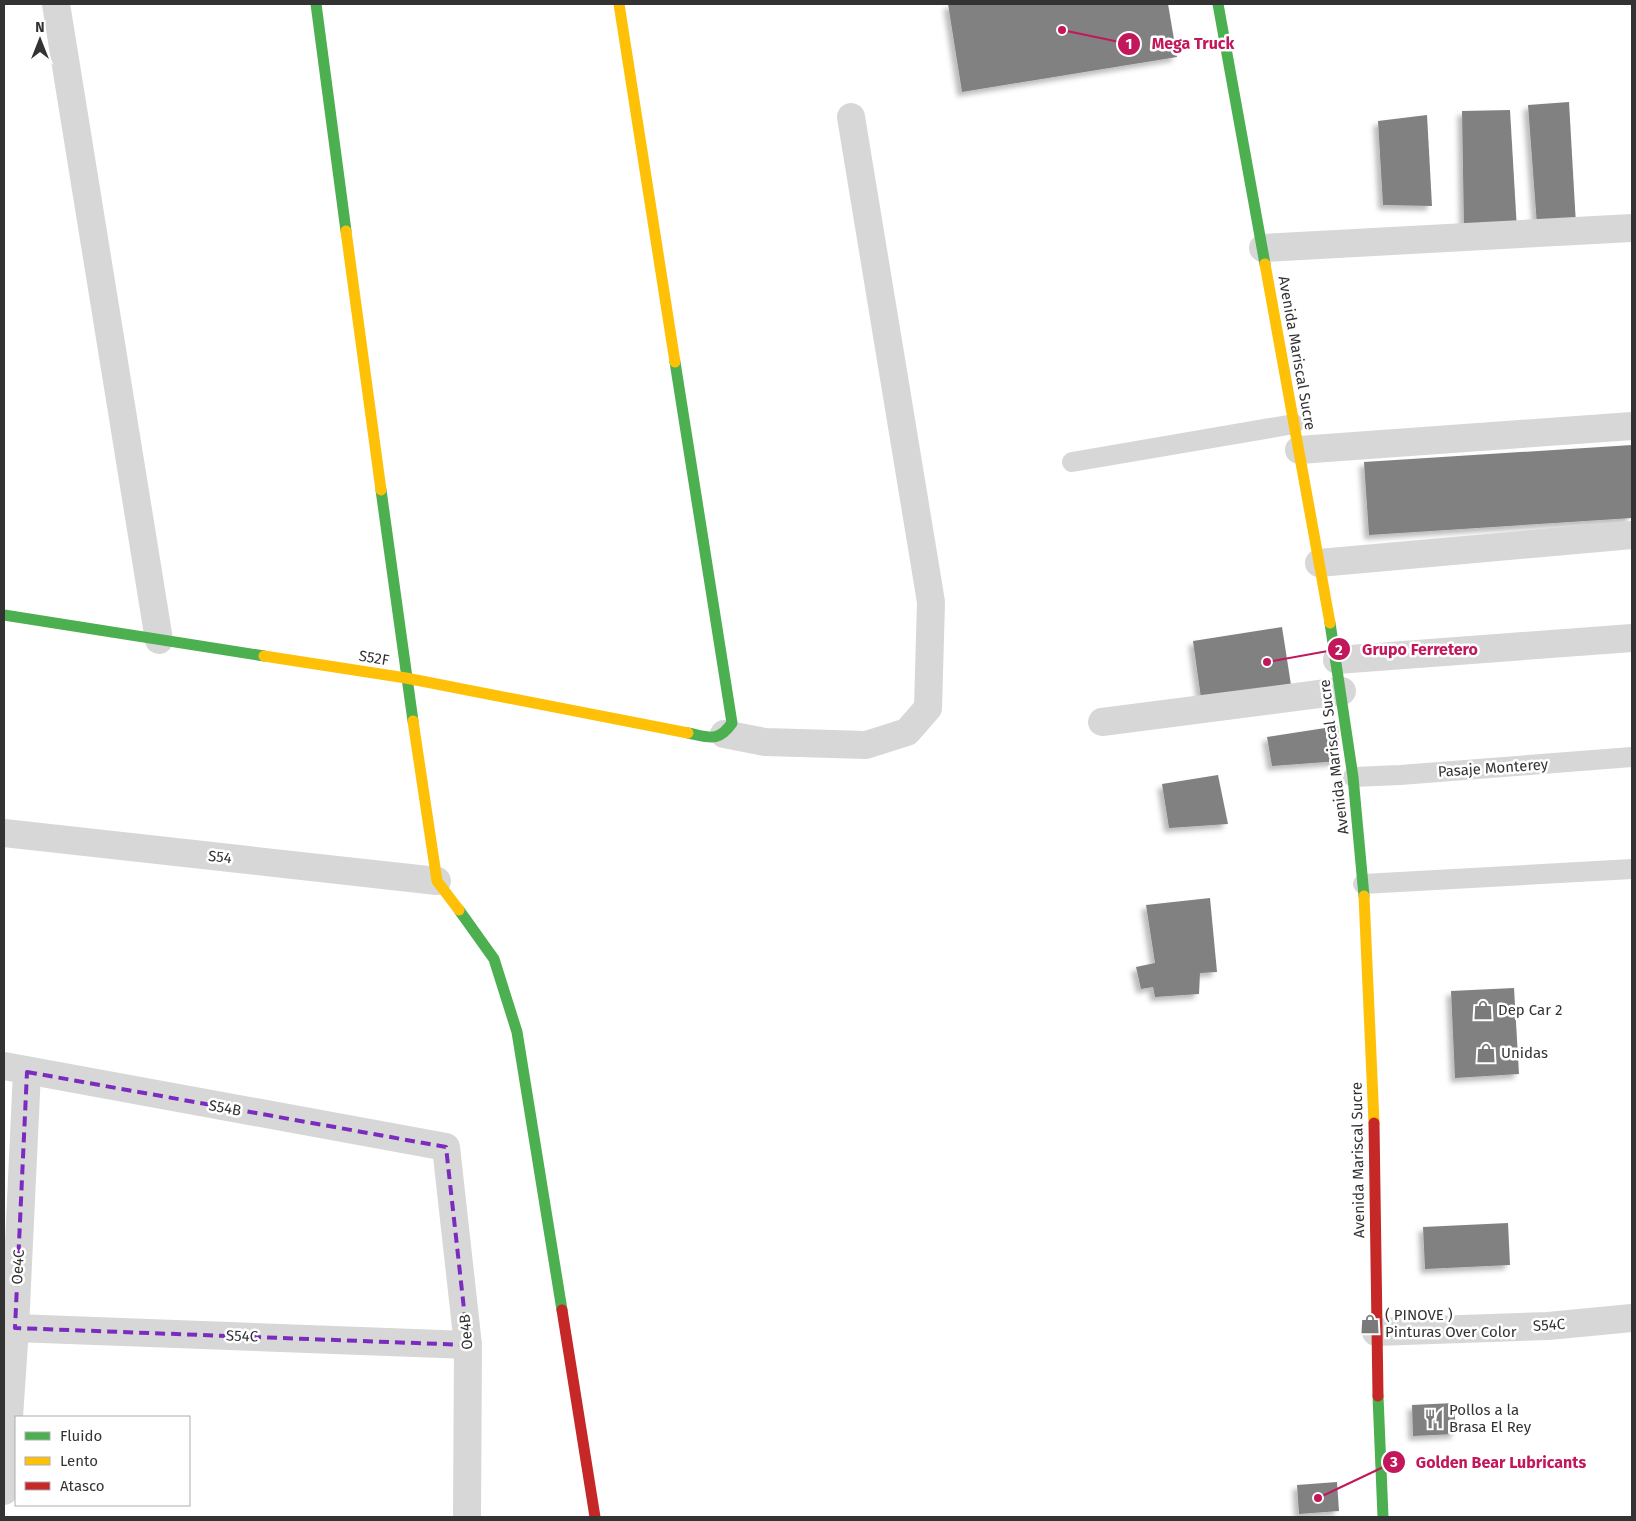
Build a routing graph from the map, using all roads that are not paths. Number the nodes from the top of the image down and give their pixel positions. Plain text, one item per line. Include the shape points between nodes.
1 (56, 4) edge
2 (316, 4) edge
3 (619, 4) edge
4 (1218, 4) edge
5 (851, 117) dead end
6 (1632, 228) edge
7 (1263, 248) junction
8 (1294, 424) junction
9 (1632, 426) edge
10 (1299, 450) junction
11 (1072, 462) dead end
12 (1632, 535) edge
13 (1319, 563) junction
14 (4, 615) edge
15 (1632, 638) edge
16 (159, 640) junction
17 (1337, 660) junction
18 (406, 678) junction
19 (1342, 691) junction
20 (1102, 722) dead end
21 (728, 728) junction
22 (1632, 757) edge
23 (1353, 776) junction
24 (4, 833) edge
25 (1632, 869) edge
26 (437, 881) junction
27 (1363, 884) junction
28 (16, 1069) edge
29 (446, 1148) joint
30 (1632, 1318) edge
31 (15, 1328) junction
32 (1376, 1332) junction
33 (468, 1345) junction
34 (4, 1491) edge
35 (467, 1517) edge
36 (595, 1517) edge
37 (1383, 1517) edge

1 - 16 street
2 - 18 street
3 - 21 street
4 - 7 street, Avenida Mariscal Sucre
5 - 21 street via 931,602 928,708 907,732 866,745 765,742
6 - 7 street
7 - 8 street, Avenida Mariscal Sucre
8 - 10 street, Avenida Mariscal Sucre
8 - 11 lane
9 - 10 street
10 - 13 street, Avenida Mariscal Sucre
12 - 13 street
13 - 17 street, Avenida Mariscal Sucre
14 - 16 street, S52F
15 - 17 street
16 - 18 street, S52F
17 - 19 street, Avenida Mariscal Sucre
18 - 21 street, S52F via 714,738
18 - 26 street
19 - 20 street
19 - 23 street, Avenida Mariscal Sucre
22 - 23 lane, Pasaje Monterey via 1400,776
23 - 27 street, Avenida Mariscal Sucre
24 - 26 street, S54
25 - 27 lane
26 - 36 street via 494,959 517,1032
27 - 32 street, Avenida Mariscal Sucre via 1374,1116
28 - 29 street, S54B
28 - 31 street, Oe4C
29 - 33 street, Oe4B
30 - 32 street, S54C via 1548,1326
31 - 33 street, S54C
31 - 34 street, Oe4C
32 - 37 street, Avenida Mariscal Sucre
33 - 35 street, Oe4B

